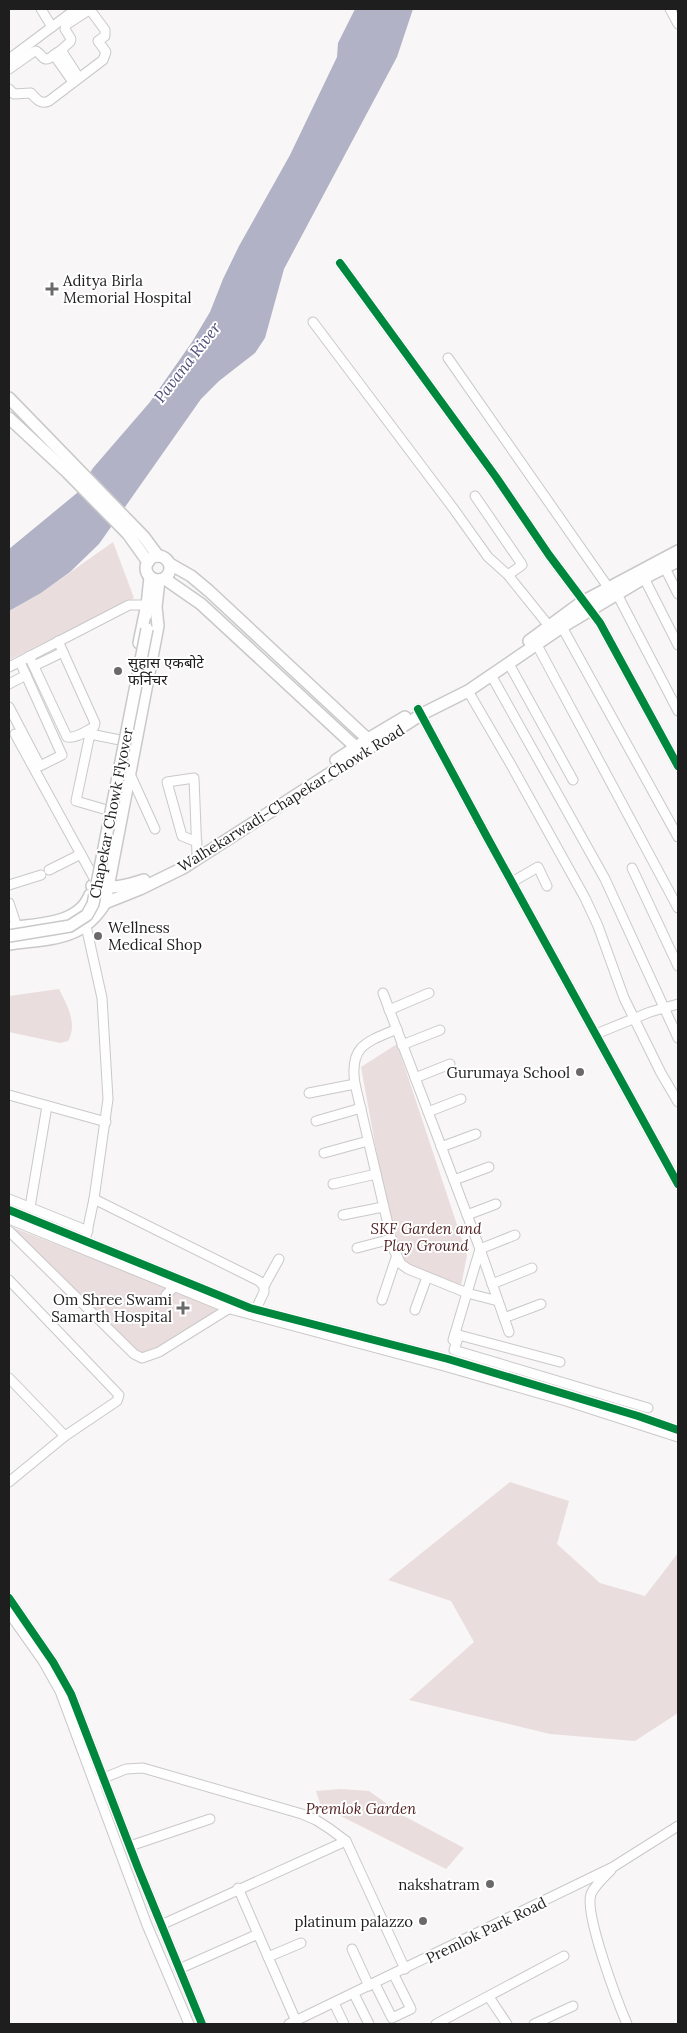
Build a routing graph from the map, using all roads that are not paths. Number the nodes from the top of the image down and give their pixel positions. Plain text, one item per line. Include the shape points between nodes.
1 (41, 9) edge
2 (76, 9) edge
3 (670, 9) edge
4 (678, 24) edge
5 (52, 27) junction
6 (57, 53) junction
7 (9, 60) edge
8 (9, 69) edge
9 (76, 80) junction
10 (9, 89) edge
11 (340, 263) dead end
12 (313, 322) dead end
13 (448, 358) dead end
14 (9, 398) edge
15 (9, 419) edge
16 (66, 465) junction
17 (475, 496) dead end
18 (678, 551) edge
19 (153, 559) junction
20 (678, 561) edge
21 (170, 564) junction
22 (665, 568) junction
23 (508, 575) junction
24 (644, 578) junction
25 (158, 579) junction
26 (613, 591) junction
27 (678, 594) edge
28 (586, 606) junction
29 (149, 607) junction
30 (549, 626) junction
31 (562, 628) junction
32 (58, 641) junction
33 (537, 645) junction
34 (678, 645) edge
35 (63, 652) junction
36 (29, 656) junction
37 (20, 662) junction
38 (509, 664) junction
39 (34, 666) junction
40 (9, 667) edge
41 (26, 675) junction
42 (491, 675) junction
43 (9, 684) edge
44 (468, 691) junction
45 (450, 697) junction
46 (9, 707) edge
47 (678, 711) edge
48 (420, 712) junction
49 (15, 734) dead end
50 (120, 740) junction
51 (371, 742) junction
52 (359, 750) junction
53 (678, 766) edge
54 (130, 774) junction
55 (573, 780) dead end
56 (107, 810) junction
57 (155, 830) dead end
58 (678, 837) edge
59 (197, 842) junction
60 (81, 854) junction
61 (197, 854) junction
62 (632, 868) dead end
63 (93, 882) junction
64 (512, 882) junction
65 (9, 885) edge
66 (548, 886) dead end
67 (115, 888) junction
68 (87, 901) junction
69 (9, 903) edge
70 (105, 903) junction
71 (678, 908) edge
72 (76, 913) junction
73 (86, 926) junction
74 (13, 927) edge
75 (9, 936) edge
76 (9, 944) edge
77 (678, 966) edge
78 (384, 993) dead end
79 (429, 993) dead end
80 (678, 1004) edge
81 (665, 1008) junction
82 (390, 1010) junction
83 (634, 1019) junction
84 (397, 1029) junction
85 (440, 1030) dead end
86 (596, 1034) junction
87 (678, 1038) edge
88 (402, 1045) junction
89 (450, 1064) dead end
90 (415, 1078) junction
91 (355, 1084) junction
92 (309, 1092) dead end
93 (9, 1095) edge
94 (461, 1099) dead end
95 (678, 1102) edge
96 (47, 1106) junction
97 (361, 1108) junction
98 (428, 1112) junction
99 (316, 1121) dead end
100 (106, 1122) junction
101 (476, 1134) dead end
102 (368, 1141) junction
103 (441, 1147) junction
104 (324, 1153) dead end
105 (489, 1167) dead end
106 (376, 1174) junction
107 (454, 1180) junction
108 (333, 1184) dead end
109 (678, 1184) edge
110 (9, 1199) edge
111 (94, 1199) junction
112 (496, 1204) dead end
113 (30, 1207) junction
114 (383, 1207) junction
115 (9, 1210) edge
116 (467, 1214) junction
117 (343, 1215) dead end
118 (9, 1219) edge
119 (9, 1231) edge
120 (88, 1231) junction
121 (515, 1235) dead end
122 (391, 1239) junction
123 (84, 1245) junction
124 (357, 1248) dead end
125 (480, 1248) junction
126 (396, 1258) junction
127 (279, 1259) dead end
128 (532, 1268) dead end
129 (427, 1277) junction
130 (9, 1280) edge
131 (492, 1284) junction
132 (175, 1286) junction
133 (264, 1286) junction
134 (467, 1293) junction
135 (166, 1294) dead end
136 (382, 1300) dead end
137 (498, 1301) junction
138 (541, 1304) dead end
139 (233, 1306) junction
140 (256, 1309) junction
141 (415, 1310) dead end
142 (504, 1318) junction
143 (509, 1332) dead end
144 (457, 1336) junction
145 (560, 1362) dead end
146 (446, 1363) junction
147 (9, 1378) edge
148 (648, 1408) dead end
149 (678, 1432) edge
150 (65, 1436) junction
151 (9, 1482) edge
152 (9, 1598) edge
153 (9, 1613) edge
154 (104, 1777) junction
155 (95, 1782) junction
156 (210, 1819) dead end
157 (678, 1826) edge
158 (346, 1842) junction
159 (130, 1846) junction
160 (614, 1867) junction
161 (238, 1888) junction
162 (161, 1925) junction
163 (258, 1934) junction
164 (301, 1943) dead end
165 (352, 1948) dead end
166 (564, 1956) dead end
167 (268, 1957) junction
168 (178, 1969) junction
169 (405, 1969) junction
170 (394, 1975) junction
171 (372, 1985) junction
172 (353, 1995) junction
173 (489, 1997) junction
174 (334, 2003) junction
175 (573, 2006) dead end
176 (360, 2015) dead end
177 (450, 2021) edge
178 (292, 2023) edge
179 (190, 2024) edge
180 (202, 2024) edge
181 (344, 2024) edge
182 (369, 2024) edge
183 (436, 2024) edge
184 (507, 2024) edge
185 (534, 2024) edge
186 (627, 2024) edge

1 - 5 street
2 - 5 street
3 - 4 street
5 - 7 street
6 - 8 street via 45,59 36,51
6 - 9 street
6 - 9 street via 70,42 66,25 91,11 105,30 105,36 98,43 106,52 103,60
9 - 10 street via 45,102 28,92 14,94
11 - 28 street
12 - 23 street via 488,558
13 - 26 street
14 - 16 main road
15 - 16 main road
16 - 19 main road via 131,531
17 - 23 street via 522,565
18 - 26 main road, Walhekarwadi-Chapekar Chowk Road
19 - 21 main road via 164,557
19 - 25 main road via 145,569
20 - 22 main road, Walhekarwadi-Chapekar Chowk Road
21 - 25 main road via 170,574
21 - 51 main road via 209,591
22 - 24 main road, Walhekarwadi-Chapekar Chowk Road
22 - 27 street
23 - 30 street
24 - 26 main road, Walhekarwadi-Chapekar Chowk Road
24 - 34 street
25 - 29 main road
25 - 52 main road via 201,604
26 - 28 main road, Walhekarwadi-Chapekar Chowk Road
26 - 47 street
28 - 30 main road, Walhekarwadi-Chapekar Chowk Road
28 - 31 main road, Walhekarwadi-Chapekar Chowk Road
28 - 53 street via 609,639
29 - 32 street via 129,605
29 - 50 main road via 144,613
29 - 54 main road via 158,626
29 - 75 main road, Chapekar Chowk Flyover, bridge via 151,624 147,629 93,904 87,915 70,926
30 - 45 main road, Walhekarwadi-Chapekar Chowk Road
31 - 33 main road, Walhekarwadi-Chapekar Chowk Road
31 - 58 street
32 - 35 street
32 - 36 street
33 - 38 main road, Walhekarwadi-Chapekar Chowk Road
33 - 71 street
35 - 39 street
35 - 39 street via 96,723 90,730 67,737
36 - 37 street
36 - 39 street
37 - 40 street
37 - 41 street
38 - 42 main road, Walhekarwadi-Chapekar Chowk Road
38 - 55 street
41 - 43 street
41 - 46 street via 62,754 40,766
42 - 44 main road, Walhekarwadi-Chapekar Chowk Road
42 - 81 street via 601,872
44 - 45 main road, Walhekarwadi-Chapekar Chowk Road
44 - 83 street via 585,898
45 - 48 main road, Walhekarwadi-Chapekar Chowk Road
48 - 51 main road, Walhekarwadi-Chapekar Chowk Road
48 - 64 street
49 - 60 street
50 - 56 main road
50 - 56 street via 90,734 76,801
51 - 52 main road, Walhekarwadi-Chapekar Chowk Road
52 - 61 main road, Walhekarwadi-Chapekar Chowk Road
52 - 70 main road, Walhekarwadi-Chapekar Chowk Road via 183,868
54 - 57 street
54 - 67 main road
56 - 63 main road
59 - 59 street via 194,778 167,782 182,836
59 - 61 street
60 - 63 street
60 - 65 street
61 - 67 main road, Walhekarwadi-Chapekar Chowk Road via 159,874
62 - 77 street
63 - 67 main road
63 - 68 main road
64 - 66 street via 538,867
64 - 86 street
67 - 70 main road
68 - 70 main road
68 - 72 main road
69 - 74 street
70 - 73 main road
72 - 73 street
72 - 74 main road via 62,919
73 - 76 main road via 66,935
73 - 100 street via 102,998 108,1076
78 - 82 street
79 - 82 street
80 - 81 street
81 - 83 street
81 - 87 street
82 - 84 street
83 - 86 street
83 - 95 street
84 - 88 street
84 - 91 street via 361,1046 353,1065
85 - 88 street
86 - 109 street
88 - 90 street
89 - 90 street
90 - 98 street
91 - 92 street
91 - 97 street
93 - 96 street
94 - 98 street
96 - 100 street
96 - 113 street
97 - 99 street
97 - 102 street
98 - 103 street
100 - 111 street
101 - 103 street
102 - 104 street
102 - 106 street
103 - 107 street
105 - 107 street
106 - 108 street
106 - 114 street
107 - 116 street
110 - 113 street
111 - 120 street
111 - 133 street
112 - 116 street
113 - 120 street
114 - 117 street
114 - 122 street
115 - 123 street
116 - 125 street
118 - 123 street
119 - 139 street via 134,1354 142,1358 159,1352
120 - 123 street
121 - 125 street
122 - 124 street
122 - 126 street
123 - 132 street
123 - 139 street
125 - 131 street
125 - 134 street
126 - 129 street via 408,1269
126 - 136 street
127 - 133 street
128 - 131 street
129 - 134 street
129 - 141 street
130 - 150 street via 120,1396
131 - 137 street
132 - 135 street
132 - 139 street
133 - 140 street
134 - 137 street
134 - 144 street
137 - 142 street
138 - 142 street
139 - 140 street
139 - 146 street
140 - 146 street
142 - 143 street
144 - 145 street
144 - 146 street
144 - 148 street via 454,1350
146 - 149 street via 621,1411
147 - 150 street
150 - 151 street
152 - 154 street via 64,1681
153 - 155 street via 60,1691
154 - 155 street
154 - 158 street via 126,1769 143,1768 302,1814
154 - 159 street
155 - 179 street via 150,1932
156 - 159 street
157 - 160 street, Premlok Park Road
158 - 161 street
158 - 169 street
159 - 162 street
160 - 169 street, Premlok Park Road
160 - 186 street via 591,1894 591,1908 607,1972
161 - 162 street
161 - 163 street
162 - 168 street
163 - 167 street
163 - 168 street
164 - 167 street
165 - 171 street
166 - 173 street
167 - 178 street
168 - 180 street
169 - 170 street, Premlok Park Road
170 - 171 street, Premlok Park Road
170 - 171 street via 410,2009 392,2018
171 - 172 street, Premlok Park Road
172 - 174 street, Premlok Park Road
172 - 176 street
172 - 182 street
173 - 177 street
173 - 184 street
174 - 178 street, Premlok Park Road
174 - 181 street
175 - 185 street
177 - 183 street

